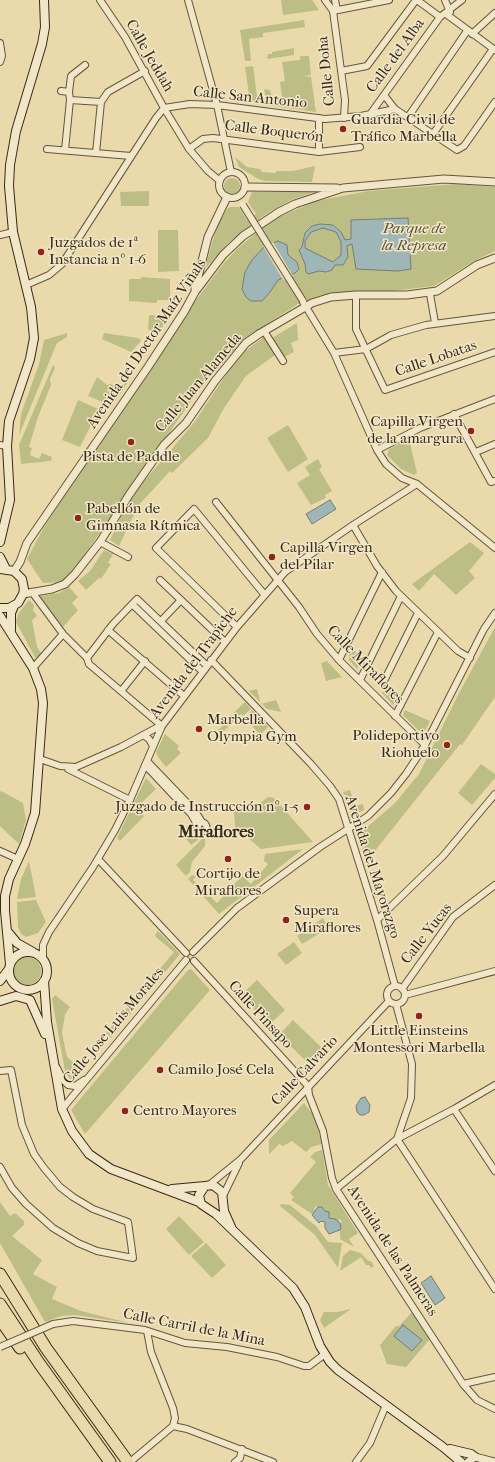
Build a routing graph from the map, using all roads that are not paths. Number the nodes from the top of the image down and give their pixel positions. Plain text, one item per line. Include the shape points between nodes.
1 (44, 0) edge
2 (100, 0) edge
3 (188, 0) edge
4 (325, 0) edge
5 (336, 0) edge
6 (389, 0) edge
7 (416, 0) edge
8 (445, 0) edge
9 (462, 0) edge
10 (335, 10) junction
11 (495, 13) edge
12 (445, 14) junction
13 (470, 33) junction
14 (0, 43) edge
15 (494, 49) edge
16 (0, 62) edge
17 (85, 65) dead end
18 (145, 71) junction
19 (341, 71) junction
20 (61, 91) dead end
21 (69, 92) junction
22 (384, 95) junction
23 (70, 100) junction
24 (102, 102) junction
25 (495, 102) edge
26 (217, 105) junction
27 (164, 108) junction
28 (395, 109) junction
29 (371, 113) junction
30 (408, 117) junction
31 (320, 118) junction
32 (344, 118) junction
33 (433, 134) junction
34 (224, 140) junction
35 (189, 148) junction
36 (360, 148) dead end
37 (47, 149) dead end
38 (65, 150) junction
39 (319, 152) junction
40 (96, 153) junction
41 (131, 156) junction
42 (231, 172) junction
43 (220, 180) junction
44 (495, 182) edge
45 (245, 187) junction
46 (343, 188) junction
47 (226, 197) junction
48 (238, 197) junction
49 (13, 232) junction
50 (0, 235) edge
51 (495, 258) edge
52 (26, 285) junction
53 (194, 292) junction
54 (430, 294) junction
55 (356, 295) junction
56 (304, 304) junction
57 (495, 316) edge
58 (435, 323) junction
59 (264, 331) junction
60 (366, 349) junction
61 (495, 352) edge
62 (334, 354) junction
63 (283, 361) dead end
64 (495, 399) edge
65 (454, 414) junction
66 (495, 444) edge
67 (3, 446) edge
68 (377, 450) junction
69 (476, 452) junction
70 (493, 481) edge
71 (417, 484) junction
72 (216, 502) dead end
73 (352, 525) junction
74 (0, 542) edge
75 (100, 542) junction
76 (495, 548) edge
77 (0, 557) edge
78 (128, 557) dead end
79 (7, 569) edge
80 (382, 572) junction
81 (160, 580) dead end
82 (277, 580) junction
83 (32, 592) junction
84 (23, 594) junction
85 (264, 594) junction
86 (401, 596) junction
87 (181, 600) junction
88 (132, 604) junction
89 (14, 606) junction
90 (0, 608) edge
91 (418, 613) junction
92 (495, 613) edge
93 (0, 616) edge
94 (161, 621) junction
95 (237, 627) junction
96 (108, 630) junction
97 (11, 631) junction
98 (438, 632) junction
99 (64, 634) junction
100 (225, 642) junction
101 (87, 658) junction
102 (470, 658) junction
103 (211, 660) junction
104 (339, 660) junction
105 (145, 661) junction
106 (206, 666) junction
107 (33, 668) junction
108 (202, 671) junction
109 (360, 680) junction
110 (383, 683) dead end
111 (122, 690) junction
112 (184, 696) junction
113 (395, 716) junction
114 (162, 726) junction
115 (143, 735) junction
116 (425, 745) junction
117 (153, 746) junction
118 (40, 758) junction
119 (146, 763) junction
120 (66, 768) junction
121 (495, 794) edge
122 (130, 800) junction
123 (200, 824) dead end
124 (349, 828) junction
125 (0, 851) edge
126 (18, 859) junction
127 (98, 859) junction
128 (495, 885) edge
129 (377, 920) junction
130 (8, 931) junction
131 (193, 952) junction
132 (34, 953) junction
133 (186, 953) junction
134 (43, 960) junction
135 (186, 960) junction
136 (194, 961) junction
137 (10, 966) junction
138 (495, 971) edge
139 (0, 981) edge
140 (44, 982) junction
141 (395, 986) junction
142 (23, 989) junction
143 (403, 992) junction
144 (0, 995) edge
145 (0, 1001) edge
146 (389, 1001) junction
147 (396, 1004) junction
148 (47, 1022) junction
149 (53, 1052) junction
150 (55, 1063) junction
151 (0, 1072) edge
152 (85, 1080) junction
153 (495, 1085) edge
154 (308, 1086) junction
155 (62, 1109) junction
156 (454, 1109) junction
157 (397, 1139) junction
158 (241, 1159) junction
159 (0, 1167) edge
160 (495, 1171) edge
161 (207, 1186) junction
162 (164, 1189) junction
163 (336, 1189) junction
164 (222, 1198) junction
165 (199, 1202) junction
166 (208, 1209) junction
167 (232, 1229) junction
168 (0, 1274) edge
169 (495, 1289) edge
170 (0, 1304) edge
171 (0, 1319) edge
172 (148, 1332) junction
173 (0, 1347) edge
174 (325, 1354) junction
175 (39, 1363) junction
176 (495, 1377) edge
177 (464, 1384) junction
178 (386, 1405) junction
179 (495, 1410) edge
180 (173, 1426) junction
181 (447, 1448) junction
182 (242, 1449) junction
183 (131, 1460) edge
184 (471, 1460) edge
185 (110, 1462) edge
186 (235, 1462) edge
187 (273, 1462) edge
188 (356, 1462) edge
189 (454, 1462) edge
190 (461, 1462) edge
191 (494, 1462) edge

1 - 49 main road via 45,27 42,44 16,131 10,165
2 - 18 street, Calle Jeddah
3 - 26 street
4 - 10 street, Calle Doha
5 - 10 street
6 - 10 street
7 - 12 street
7 - 19 street via 367,66
8 - 12 street
9 - 12 street, Calle del Alba
10 - 19 street, Calle Doha
11 - 13 street
12 - 13 street
12 - 22 street, Calle del Alba
13 - 15 street
13 - 30 street
14 - 16 street
15 - 33 street
17 - 21 street via 71,76
18 - 24 street via 108,92
18 - 27 street, Calle Jeddah
19 - 32 street, Calle Doha via 345,100
20 - 21 street
21 - 23 street
22 - 28 street
22 - 29 street, Calle del Alba
23 - 24 street
23 - 38 street
24 - 40 street
25 - 33 street via 461,149 453,148
26 - 27 street, Calle San Antonio via 190,104
26 - 31 street, Calle San Antonio
26 - 34 street
27 - 35 street, Calle Jeddah
27 - 41 street
28 - 29 street, Calle San Antonio
28 - 30 street
29 - 32 street, Calle San Antonio
30 - 33 street
31 - 32 street, Calle San Antonio
31 - 39 street
34 - 35 street, Calle Boquerón via 203,139
34 - 39 street, Calle Boquerón
34 - 42 street
35 - 43 street, Calle Jeddah via 208,172
36 - 39 street, Calle Boquerón
37 - 38 street
38 - 40 street
40 - 41 street
41 - 52 street via 62,264 49,275
42 - 43 street
42 - 45 street via 241,176
43 - 47 street via 219,188
44 - 46 street, Avenida del Doctor Maíz Viñals via 444,178
45 - 46 street
45 - 48 street
46 - 53 street, Avenida del Doctor Maíz Viñals via 295,204 250,231 223,255
47 - 48 street
47 - 53 street via 208,238
48 - 56 street, bridge
49 - 50 street
49 - 52 main road
51 - 54 street, Calle Juan Alameda via 477,265 445,288
52 - 67 main road via 33,317 34,338
53 - 79 street, Avenida del Doctor Maíz Viñals via 184,312 132,391 27,543 20,562
54 - 55 street, Calle Juan Alameda
54 - 58 street
55 - 56 street, Calle Juan Alameda via 331,297
55 - 60 street via 356,329
56 - 59 street, Calle Juan Alameda
56 - 62 street
57 - 58 street
58 - 60 street via 391,334
59 - 63 street
59 - 75 street, Calle Juan Alameda via 246,343 186,423 164,445
60 - 61 street, Calle Lobatas via 385,390
60 - 62 street
62 - 68 street
64 - 65 street
65 - 68 street
65 - 69 street via 472,450
66 - 69 street
67 - 74 main road via 10,500
68 - 71 street via 394,472
69 - 70 street
71 - 73 street, Avenida del Trapiche
71 - 76 street
72 - 82 street, Calle Miraflores
73 - 80 street
73 - 82 street, Avenida del Trapiche
75 - 78 street
75 - 83 street, Calle Juan Alameda via 65,584
77 - 79 main road
79 - 84 main road via 22,579
80 - 86 street
80 - 104 street
81 - 87 street
82 - 85 street, Avenida del Trapiche
82 - 104 street, Calle Miraflores
83 - 84 street, Calle Juan Alameda
83 - 99 street
84 - 89 main road
85 - 95 street, Avenida del Trapiche
85 - 95 street via 194,509 156,548
86 - 91 street
86 - 109 street
87 - 94 street
87 - 100 street
88 - 94 street via 137,599
88 - 96 street
88 - 108 street
89 - 90 main road
89 - 97 main road via 11,613
91 - 98 street
91 - 110 street
92 - 102 street via 487,623
93 - 97 main road
94 - 106 street
95 - 100 street, Avenida del Trapiche
96 - 101 street
96 - 105 street
97 - 107 main road
98 - 102 street via 458,651
98 - 113 street
99 - 101 street
99 - 107 street
100 - 103 street, Avenida del Trapiche
101 - 111 street via 90,664
102 - 116 street
103 - 106 street, Avenida del Trapiche
103 - 124 street, Avenida del Mayorazgo via 330,786 339,799
104 - 109 street, Calle Miraflores
105 - 111 street
105 - 112 street
106 - 108 street, Avenida del Trapiche
107 - 118 main road via 43,703
108 - 112 street, Avenida del Trapiche
109 - 113 street, Calle Miraflores
111 - 114 street
112 - 114 street, Avenida del Trapiche
113 - 116 street, Calle Miraflores
114 - 115 street
114 - 117 street, Avenida del Trapiche
115 - 117 street
115 - 120 street via 81,766
116 - 124 street via 391,793 368,816
117 - 119 street, Avenida del Trapiche
118 - 120 street
118 - 126 main road via 35,813
119 - 122 street, Avenida del Trapiche
119 - 123 street
120 - 122 street
121 - 129 street via 444,856
122 - 127 street, Avenida del Trapiche
124 - 129 street, Avenida del Mayorazgo
124 - 131 street via 310,853 237,908
125 - 126 street
126 - 130 main road via 9,879 6,896
127 - 133 street
127 - 134 street, Avenida del Trapiche via 48,932 43,945
128 - 143 street, Calle Yucas via 453,917
129 - 141 street, Avenida del Mayorazgo
130 - 132 main road via 17,943
130 - 137 main road
131 - 133 street
131 - 136 street via 196,956
132 - 134 main road
132 - 137 main road via 17,955
133 - 135 street
134 - 140 main road via 47,970
135 - 136 street
135 - 152 street, Calle Jose Luis Morales
136 - 154 street, Calle Pinsapo
137 - 139 main road
137 - 142 main road via 11,980
138 - 143 street
140 - 142 main road via 35,988
140 - 148 main road
141 - 143 street
141 - 146 street via 387,993
142 - 144 main road
142 - 148 main road via 36,1000
143 - 147 street via 401,1002
145 - 149 main road via 16,996 30,1000
146 - 147 street
146 - 154 street, Calle Calvario
147 - 157 street via 412,1064 411,1098
148 - 149 main road
149 - 150 main road
150 - 152 street via 68,1085 75,1086
150 - 155 main road
151 - 159 street via 12,1070 22,1126 34,1154 46,1171 67,1193 86,1205 128,1222 132,1258 78,1243 53,1228 12,1188
152 - 155 street, Calle Jose Luis Morales
153 - 156 street
154 - 158 street, Calle Calvario
154 - 163 street, Avenida de las Palmeras via 323,1131
155 - 162 main road via 72,1131 85,1149 99,1162
156 - 157 street
156 - 160 street
157 - 163 street
157 - 169 street
158 - 161 street, Calle Calvario
158 - 164 street, Calle Calvario
161 - 162 main road via 183,1190
161 - 164 main road via 216,1186
161 - 165 main road via 200,1191
162 - 165 main road
163 - 177 street, Avenida de las Palmeras
164 - 166 main road via 216,1208
164 - 167 main road via 224,1211
165 - 166 main road
166 - 167 main road
167 - 174 main road via 293,1288 305,1307
168 - 183 highway via 46,1348
170 - 175 highway
171 - 175 highway via 22,1350
172 - 173 street, Calle Carril de la Mina, bridge via 65,1321
172 - 174 street, Calle Carril de la Mina via 185,1343 227,1347 309,1366
172 - 180 street via 151,1352 173,1408
174 - 178 main road via 338,1370
175 - 185 highway
176 - 177 street
177 - 179 street, Avenida de las Palmeras via 477,1400
178 - 181 main road
178 - 188 street via 370,1443
180 - 182 street
180 - 183 street
181 - 184 main road via 471,1454
181 - 189 main road via 445,1454
181 - 190 main road
182 - 186 street via 240,1458
182 - 187 street
184 - 191 street

